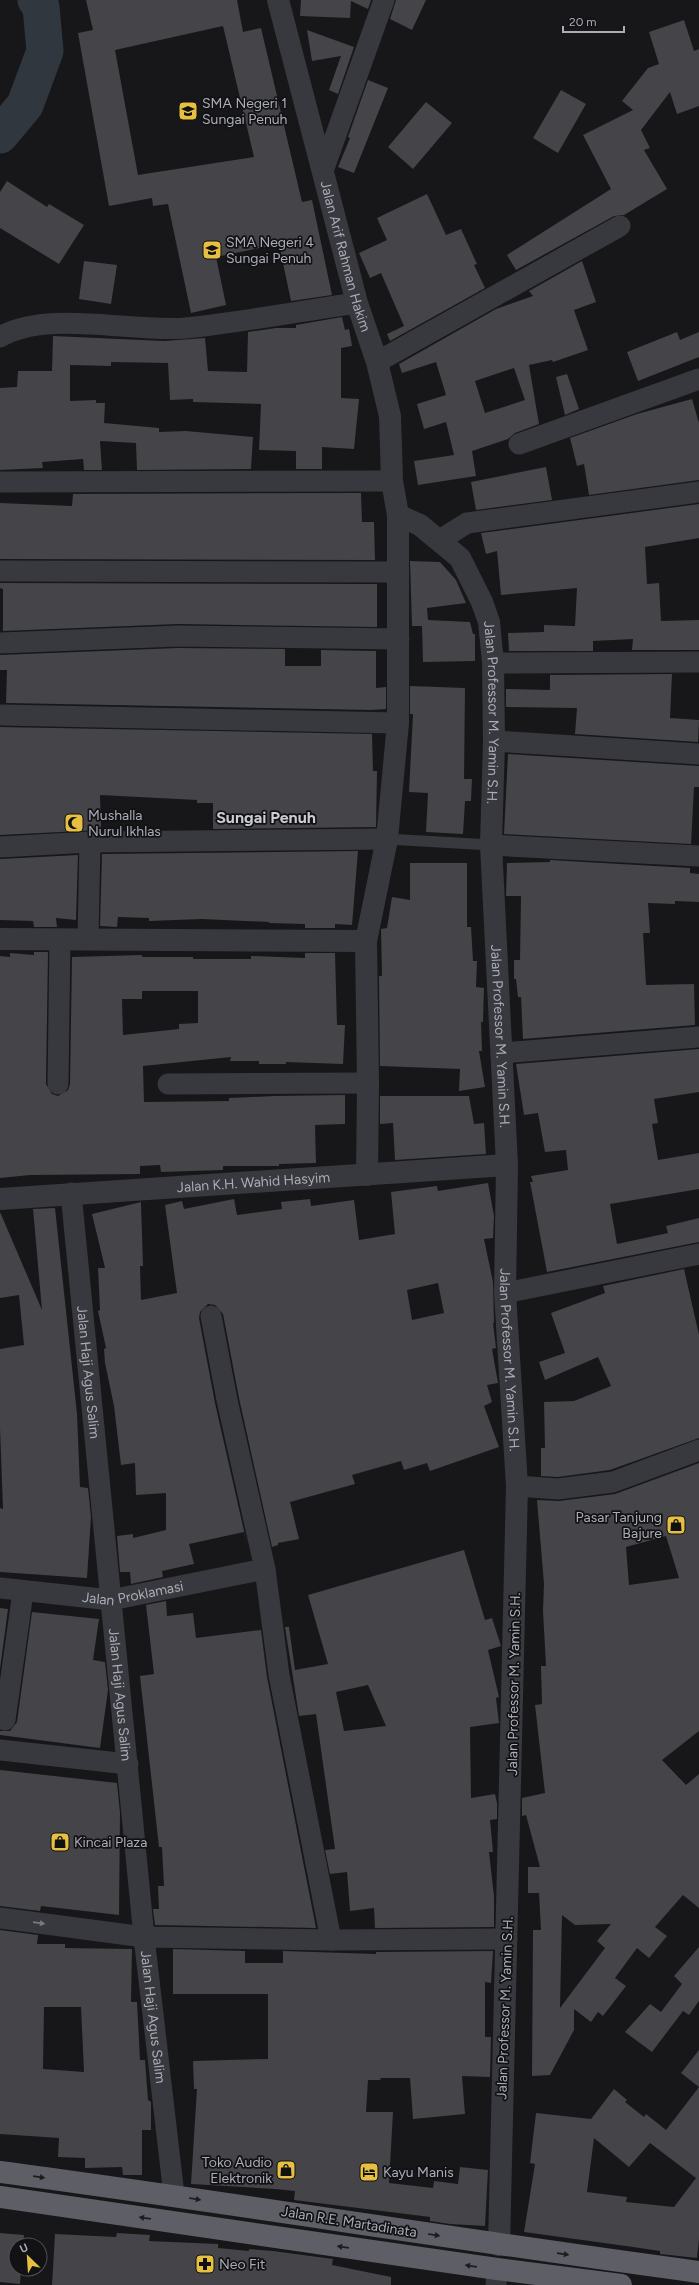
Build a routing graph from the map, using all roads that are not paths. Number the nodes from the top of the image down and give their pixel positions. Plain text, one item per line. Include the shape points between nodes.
1 (278, 0) edge
2 (384, 0) edge
3 (323, 171) junction
4 (620, 226) dead end
5 (357, 303) junction
6 (0, 337) edge
7 (377, 362) junction
8 (699, 379) edge
9 (519, 444) dead end
10 (392, 481) junction
11 (0, 482) edge
12 (699, 492) edge
13 (398, 515) junction
14 (440, 540) junction
15 (0, 571) edge
16 (397, 572) junction
17 (398, 639) junction
18 (0, 643) edge
19 (699, 662) edge
20 (493, 663) junction
21 (0, 715) edge
22 (398, 723) junction
23 (494, 741) junction
24 (699, 754) edge
25 (387, 839) junction
26 (90, 842) junction
27 (491, 845) junction
28 (0, 847) edge
29 (699, 856) edge
30 (88, 938) junction
31 (0, 939) edge
32 (60, 939) junction
33 (366, 941) junction
34 (699, 1037) edge
35 (501, 1053) junction
36 (368, 1083) junction
37 (58, 1084) dead end
38 (168, 1084) dead end
39 (507, 1165) junction
40 (366, 1175) junction
41 (71, 1193) junction
42 (0, 1199) edge
43 (699, 1254) edge
44 (505, 1293) junction
45 (211, 1316) dead end
46 (699, 1450) edge
47 (517, 1486) junction
48 (265, 1569) junction
49 (0, 1588) edge
50 (23, 1592) junction
51 (111, 1600) junction
52 (5, 1720) dead end
53 (0, 1750) edge
54 (128, 1764) junction
55 (0, 1918) edge
56 (144, 1937) junction
57 (507, 1939) junction
58 (331, 1940) junction
59 (0, 2172) edge
60 (174, 2195) junction
61 (0, 2197) edge
62 (499, 2245) junction
63 (699, 2272) edge
64 (496, 2277) edge
65 (621, 2285) edge

1 - 3 street, Jalan Arif Rahman Hakim
2 - 3 street
3 - 5 street, Jalan Arif Rahman Hakim
4 - 7 street
5 - 6 street via 184,328 57,323 11,330
5 - 7 street, Jalan Arif Rahman Hakim
7 - 10 street, Jalan Arif Rahman Hakim via 390,416
8 - 9 street
10 - 11 street
10 - 13 street, Jalan Arif Rahman Hakim
12 - 14 street via 467,523
13 - 14 street, Jalan Professor M. Yamin S.H. via 420,525
13 - 16 street, Jalan Arif Rahman Hakim
14 - 20 street, Jalan Professor M. Yamin S.H. via 460,558 482,602 489,622
15 - 16 street
16 - 17 street, Jalan Arif Rahman Hakim
17 - 18 street via 178,636
17 - 22 street, Jalan Arif Rahman Hakim
19 - 20 street
20 - 23 street, Jalan Professor M. Yamin S.H.
21 - 22 street
22 - 25 street, Jalan Arif Rahman Hakim
23 - 24 street
23 - 27 street, Jalan Professor M. Yamin S.H.
25 - 26 street
25 - 27 lane
25 - 33 street, Jalan Arif Rahman Hakim
26 - 28 street
26 - 30 street
27 - 29 street
27 - 35 street, Jalan Professor M. Yamin S.H.
30 - 32 street
30 - 33 street
31 - 32 street
32 - 37 street
33 - 36 street, Jalan Arif Rahman Hakim
34 - 35 street
35 - 39 street, Jalan Professor M. Yamin S.H.
36 - 38 street
36 - 40 street, Jalan Arif Rahman Hakim
39 - 40 street, Jalan K.H. Wahid Hasyim
39 - 44 street, Jalan Professor M. Yamin S.H.
40 - 41 street, Jalan K.H. Wahid Hasyim
41 - 42 street, Jalan K.H. Wahid Hasyim
41 - 51 street, Jalan Haji Agus Salim
43 - 44 street
44 - 47 street, Jalan Professor M. Yamin S.H.
45 - 48 street
46 - 47 street via 613,1482 558,1489
47 - 57 street, Jalan Professor M. Yamin S.H.
48 - 51 street, Jalan Proklamasi
48 - 58 street via 279,1675
49 - 50 street, Jalan Proklamasi
50 - 51 street, Jalan Proklamasi
50 - 52 street
51 - 54 street, Jalan Haji Agus Salim
53 - 54 street
54 - 56 street, Jalan Haji Agus Salim
55 -> 56 street
56 - 58 street
56 - 60 street, Jalan Haji Agus Salim
57 - 58 street
57 - 62 street, Jalan Professor M. Yamin S.H.
59 -> 60 highway, Jalan R.E. Martadinata
60 -> 62 highway, Jalan R.E. Martadinata
64 -> 61 highway, Jalan R.E. Martadinata
62 -> 63 highway, Jalan R.E. Martadinata
62 - 64 highway
64 - 65 highway, Jalan R.E. Martadinata

